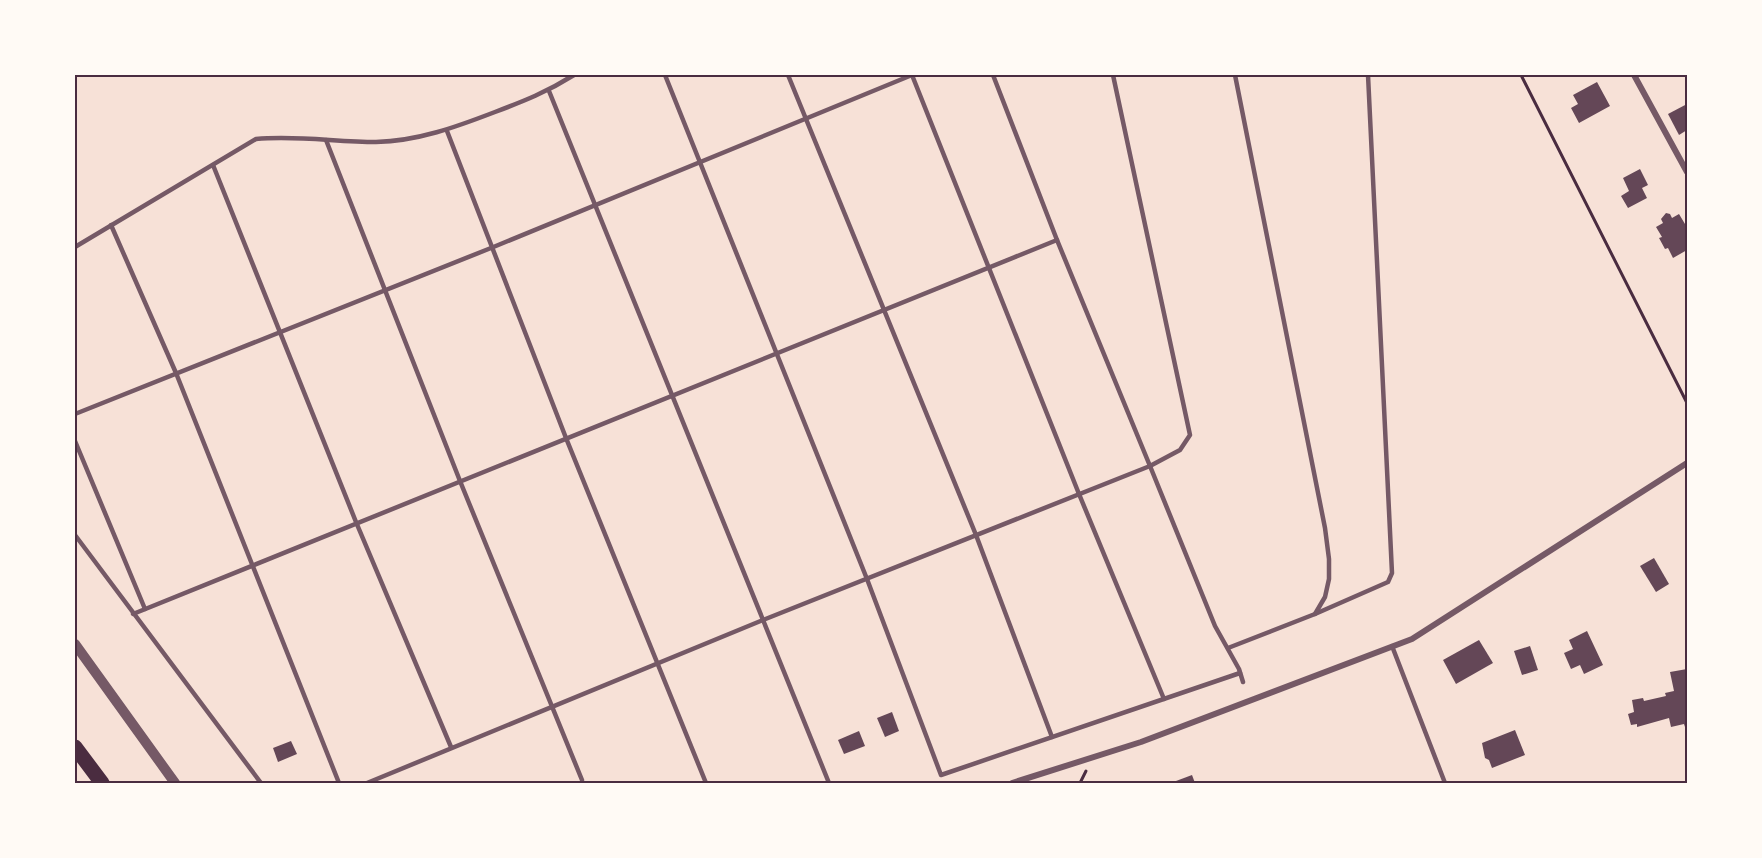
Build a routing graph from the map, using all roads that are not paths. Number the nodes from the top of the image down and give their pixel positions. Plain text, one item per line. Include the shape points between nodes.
1 (574, 75) edge
2 (665, 75) edge
3 (788, 75) edge
4 (912, 75) edge
5 (993, 75) edge
6 (1113, 75) edge
7 (1235, 75) edge
8 (1368, 75) edge
9 (1634, 75) edge
10 (549, 91) junction
11 (806, 119) junction
12 (447, 131) junction
13 (326, 140) junction
14 (699, 163) junction
15 (213, 165) junction
16 (1687, 172) edge
17 (596, 205) junction
18 (111, 225) junction
19 (1057, 240) junction
20 (75, 247) edge
21 (491, 248) junction
22 (988, 268) junction
23 (384, 290) junction
24 (883, 310) junction
25 (280, 333) junction
26 (776, 353) junction
27 (176, 373) junction
28 (672, 395) junction
29 (75, 414) edge
30 (566, 438) junction
31 (75, 441) edge
32 (1687, 463) edge
33 (1150, 466) junction
34 (460, 481) junction
35 (1079, 494) junction
36 (356, 522) junction
37 (75, 535) edge
38 (976, 536) junction
39 (253, 564) junction
40 (867, 579) junction
41 (145, 609) junction
42 (134, 614) junction
43 (1315, 614) junction
44 (763, 620) junction
45 (75, 644) edge
46 (1392, 646) junction
47 (1228, 648) junction
48 (658, 663) junction
49 (1240, 673) junction
50 (1243, 682) dead end
51 (1164, 699) junction
52 (552, 706) junction
53 (1052, 737) junction
54 (75, 747) edge
55 (451, 747) junction
56 (582, 780) dead end
57 (102, 783) edge
58 (175, 783) edge
59 (261, 783) edge
60 (339, 783) edge
61 (367, 783) edge
62 (706, 783) edge
63 (829, 783) edge
64 (1012, 783) edge
65 (1445, 783) edge

1 - 10 lane
2 - 14 lane
3 - 11 lane
4 - 11 lane
4 - 22 lane
5 - 19 lane
6 - 33 lane via 1190,435 1180,450
7 - 43 lane via 1325,528 1329,579
8 - 43 lane via 1392,573 1388,582
9 - 16 street
10 - 12 lane
10 - 17 lane
11 - 14 lane
11 - 24 lane
12 - 13 lane via 379,142
12 - 21 lane
13 - 15 lane via 256,139
13 - 23 lane
14 - 17 lane
14 - 26 lane
15 - 18 lane
15 - 25 lane
17 - 21 lane
17 - 28 lane
18 - 20 lane
18 - 27 lane
19 - 22 lane
19 - 33 lane
21 - 23 lane
21 - 30 lane
22 - 24 lane
22 - 35 lane
23 - 25 lane
23 - 34 lane
24 - 26 lane
24 - 38 lane
25 - 27 lane
25 - 36 lane
26 - 28 lane
26 - 40 lane
27 - 29 lane
27 - 39 lane
28 - 30 lane
28 - 44 lane
30 - 34 lane
30 - 48 lane
31 - 41 lane
32 - 46 street via 1412,639
33 - 35 lane
33 - 47 lane via 1215,626
34 - 36 lane
34 - 52 lane
35 - 38 lane
35 - 51 lane
36 - 39 lane
36 - 55 lane
37 - 42 lane
38 - 40 lane
38 - 53 lane
39 - 41 lane
39 - 60 lane
40 - 44 lane
40 - 53 lane via 941,775
41 - 42 lane
42 - 59 lane
43 - 47 lane
44 - 48 lane
44 - 63 lane
45 - 58 street
46 - 64 street via 1141,742
46 - 65 lane
47 - 49 lane
48 - 52 lane
48 - 62 lane
49 - 50 lane
49 - 51 lane
51 - 53 lane
52 - 55 lane
52 - 56 lane
54 - 57 highway
55 - 61 lane

